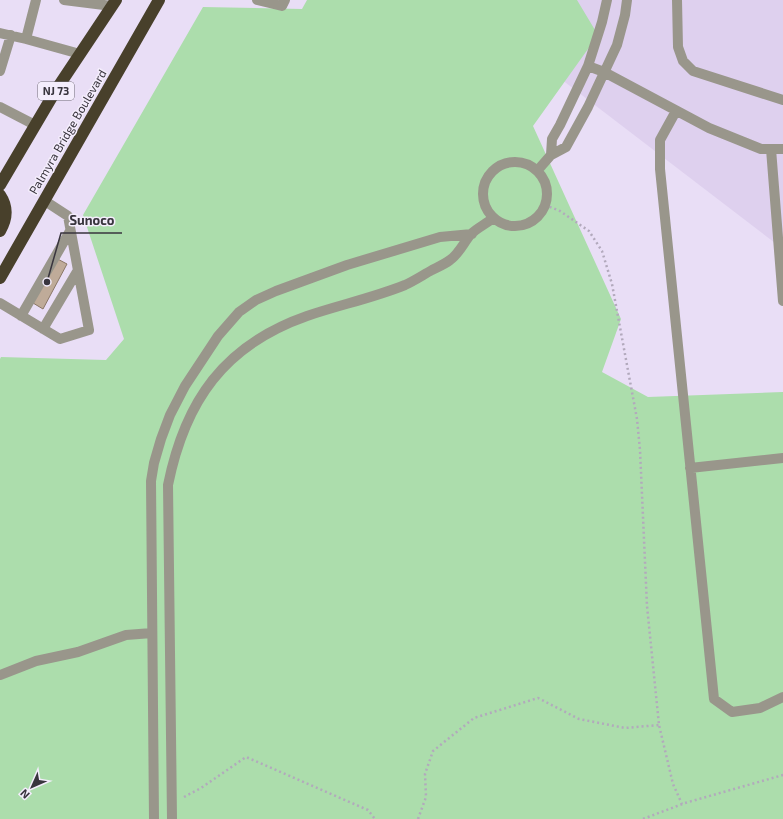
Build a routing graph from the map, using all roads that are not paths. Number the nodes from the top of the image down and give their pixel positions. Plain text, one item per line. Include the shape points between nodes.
1 (36, 0) edge
2 (64, 0) edge
3 (159, 0) edge
4 (257, 0) edge
5 (285, 0) edge
6 (608, 0) edge
7 (627, 0) edge
8 (677, 0) edge
9 (114, 3) edge
10 (0, 33) edge
11 (11, 36) junction
12 (26, 39) junction
13 (80, 54) junction
14 (588, 66) junction
15 (0, 71) edge
16 (604, 72) junction
17 (783, 100) edge
18 (0, 107) edge
19 (676, 111) junction
20 (35, 125) junction
21 (771, 149) junction
22 (783, 149) edge
23 (551, 155) junction
24 (537, 171) junction
25 (0, 184) edge
26 (0, 195) edge
27 (45, 201) junction
28 (493, 218) junction
29 (0, 231) edge
30 (70, 231) junction
31 (472, 234) junction
32 (78, 270) junction
33 (0, 278) edge
34 (783, 301) edge
35 (0, 303) edge
36 (21, 316) junction
37 (43, 329) junction
38 (783, 458) edge
39 (690, 468) junction
40 (152, 633) junction
41 (0, 675) edge
42 (783, 697) edge
43 (154, 819) edge
44 (172, 819) edge

1 - 12 street
2 - 9 street
3 - 27 highway, Palmyra Bridge Boulevard
4 - 5 street via 282,6
6 - 14 street
7 - 16 street via 617,44
8 - 17 street via 678,47 683,61 693,71
9 - 13 highway, NJ 73
10 - 11 street
11 - 12 street
11 - 15 street
12 - 13 street
13 - 20 highway, NJ 73
14 - 16 street
14 - 23 street via 552,139
16 - 19 street
16 - 23 street via 566,147
18 - 20 street
19 - 21 street via 708,128 761,149
19 - 39 street via 660,140 660,169
20 - 25 highway, NJ 73
21 - 22 street
21 - 34 street
23 - 24 street
24 - 28 street via 522,163 511,162 494,169 485,182 482,194 485,206
24 - 28 street via 548,191 547,202 540,216 532,222 510,227
26 - 29 highway via 6,219
27 - 30 street via 68,216
27 - 33 highway, Palmyra Bridge Boulevard
28 - 31 street
30 - 32 street
30 - 36 street
31 - 40 street via 440,236 347,265 276,291 256,300 239,312 218,336 173,409 154,463 151,481
31 - 44 street via 451,260 405,285 308,315 266,333 228,364 197,400 175,454 168,485
32 - 37 street
32 - 37 street via 89,330 60,339
35 - 36 street
36 - 37 street
38 - 39 street
39 - 42 street via 714,699 732,712 760,708
40 - 41 street via 126,635 78,652 36,661
40 - 43 street

